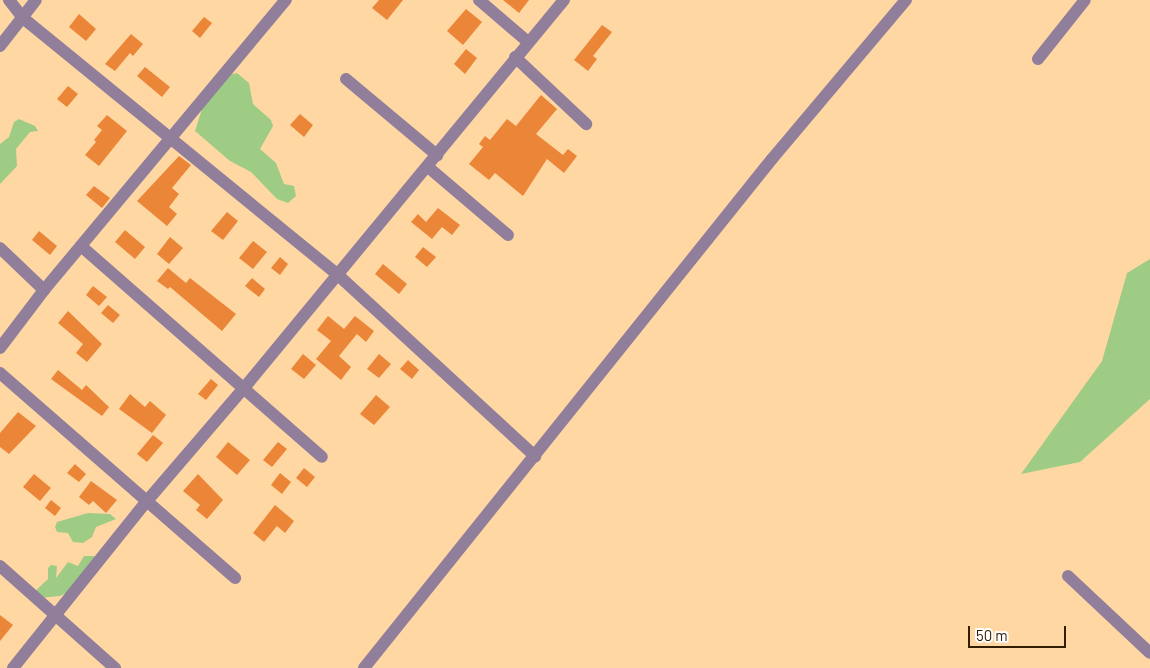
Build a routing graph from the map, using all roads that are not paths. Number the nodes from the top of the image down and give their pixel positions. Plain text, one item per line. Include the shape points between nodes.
1 (9, 0) edge
2 (36, 0) edge
3 (286, 0) edge
4 (479, 0) edge
5 (564, 0) edge
6 (906, 0) edge
7 (1085, 0) edge
8 (23, 18) junction
9 (528, 42) junction
10 (0, 46) edge
11 (515, 57) junction
12 (1038, 59) dead end
13 (346, 79) dead end
14 (586, 124) dead end
15 (170, 139) junction
16 (437, 155) junction
17 (428, 167) junction
18 (508, 235) dead end
19 (81, 246) junction
20 (0, 248) edge
21 (338, 275) junction
22 (44, 290) junction
23 (0, 348) edge
24 (0, 373) edge
25 (244, 388) junction
26 (535, 456) junction
27 (322, 457) dead end
28 (147, 501) junction
29 (0, 566) edge
30 (1068, 576) dead end
31 (235, 578) dead end
32 (56, 615) junction
33 (1150, 653) edge
34 (13, 668) edge
35 (116, 668) edge
36 (364, 668) edge

1 - 8 street
2 - 8 street
3 - 15 street
4 - 9 street
5 - 9 street
6 - 26 street via 772,159
7 - 12 street
8 - 10 street
8 - 15 street
9 - 11 street
11 - 14 street
11 - 16 street
13 - 16 street
15 - 19 street
15 - 21 street
16 - 17 street
17 - 18 street
17 - 21 street
19 - 22 street
19 - 25 street
20 - 22 street
21 - 25 street
21 - 26 street
22 - 23 street
24 - 28 street
25 - 27 street
25 - 28 street
26 - 36 street
28 - 31 street
28 - 32 street
29 - 32 street
30 - 33 street
32 - 34 street
32 - 35 street

